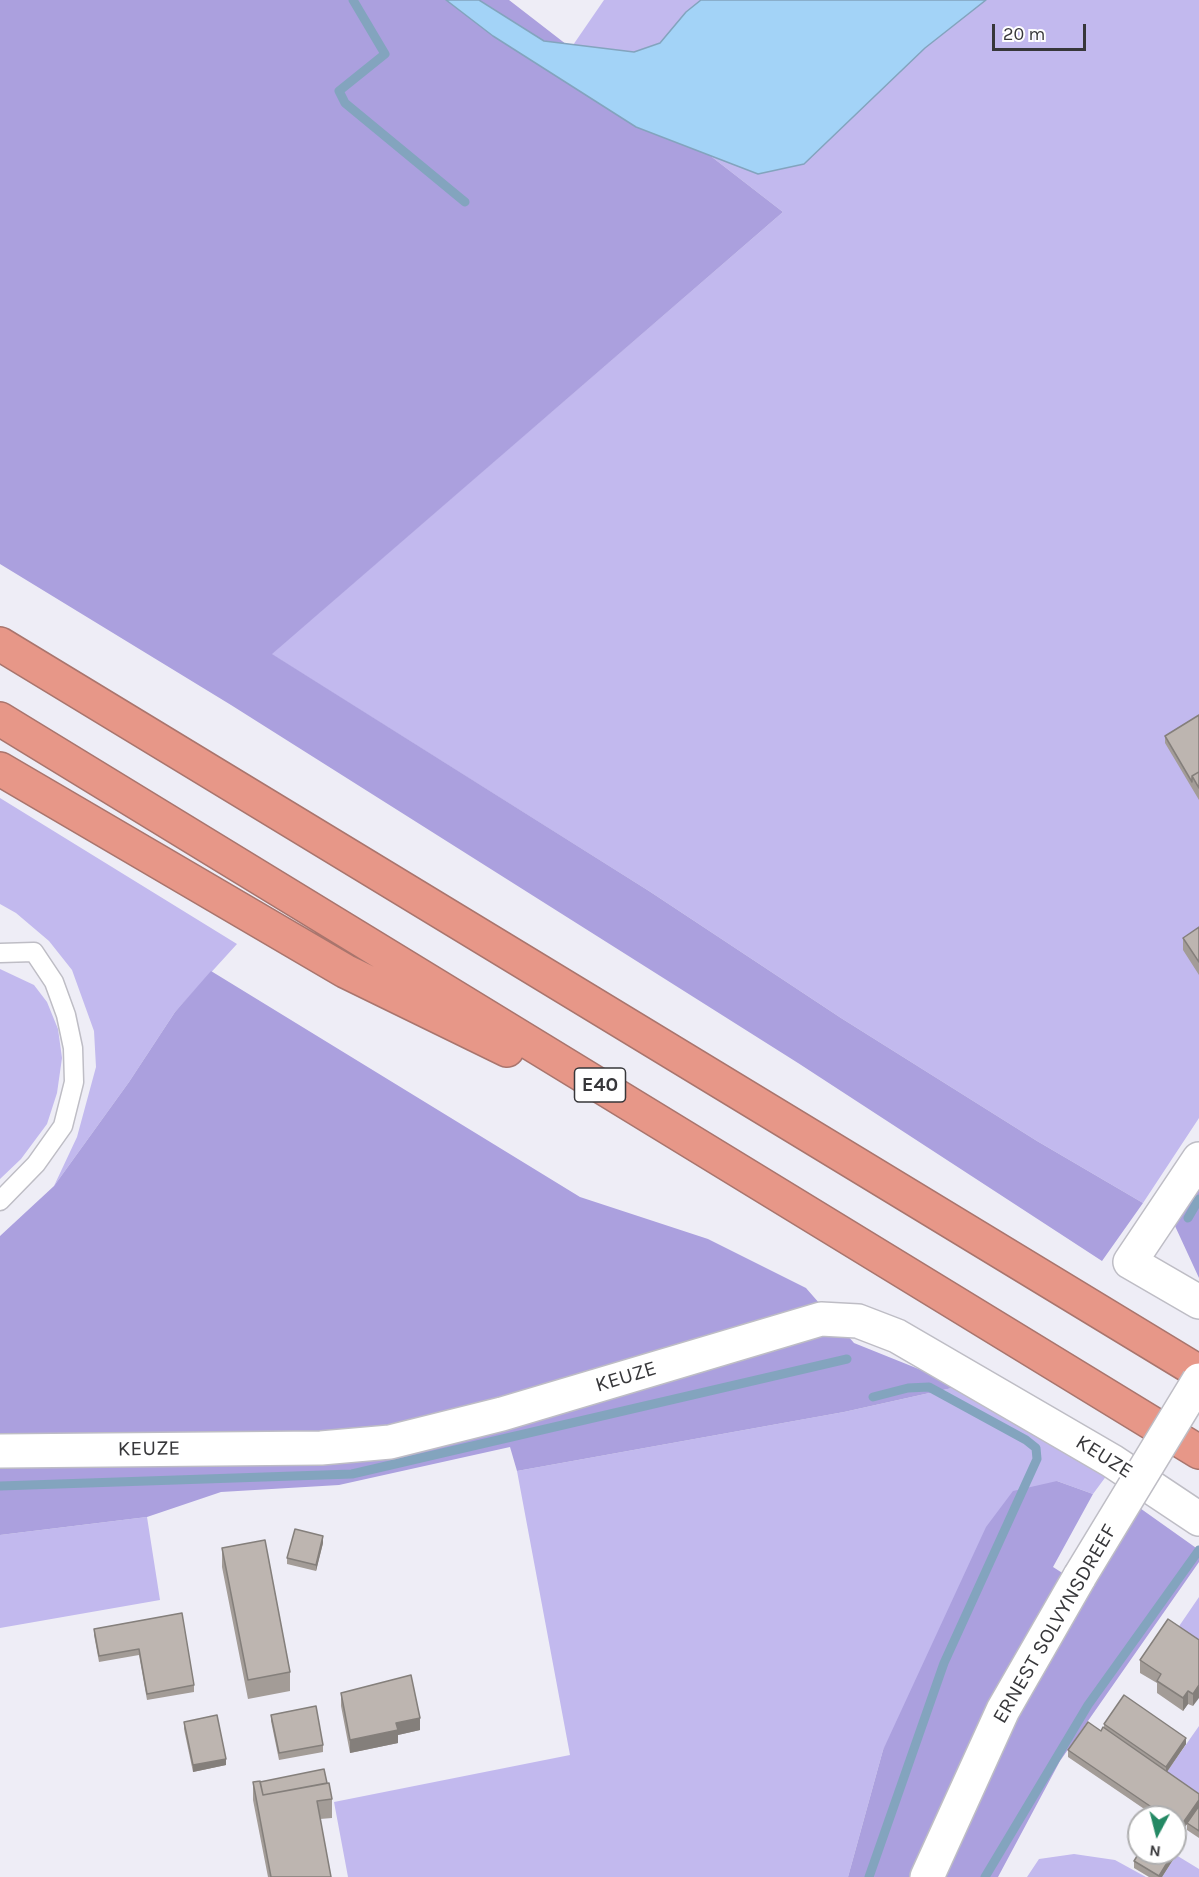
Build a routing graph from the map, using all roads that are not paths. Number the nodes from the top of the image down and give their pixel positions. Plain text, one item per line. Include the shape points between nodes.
1 (0, 626) edge
2 (0, 644) edge
3 (44, 670) junction
4 (0, 718) edge
5 (0, 769) edge
6 (0, 953) edge
7 (699, 1145) junction
8 (1199, 1160) edge
9 (0, 1201) edge
10 (1199, 1302) edge
11 (1199, 1372) edge
12 (1199, 1380) edge
13 (0, 1451) edge
14 (1199, 1452) edge
15 (1199, 1519) edge
16 (927, 1877) edge

1 - 3 highway
2 - 3 highway
3 - 11 highway
4 - 7 highway, E40
5 - 7 highway via 345,971
6 - 9 lane via 34,952 54,982 73,1048 74,1082 63,1126 36,1164
7 - 14 highway, E40
8 - 10 street via 1130,1262
12 - 16 street, ERNEST SOLVYNSDREEF, bridge via 1003,1710
13 - 15 street, KEUZE via 321,1448 390,1442 502,1414 821,1319 858,1321 897,1336 1112,1461

